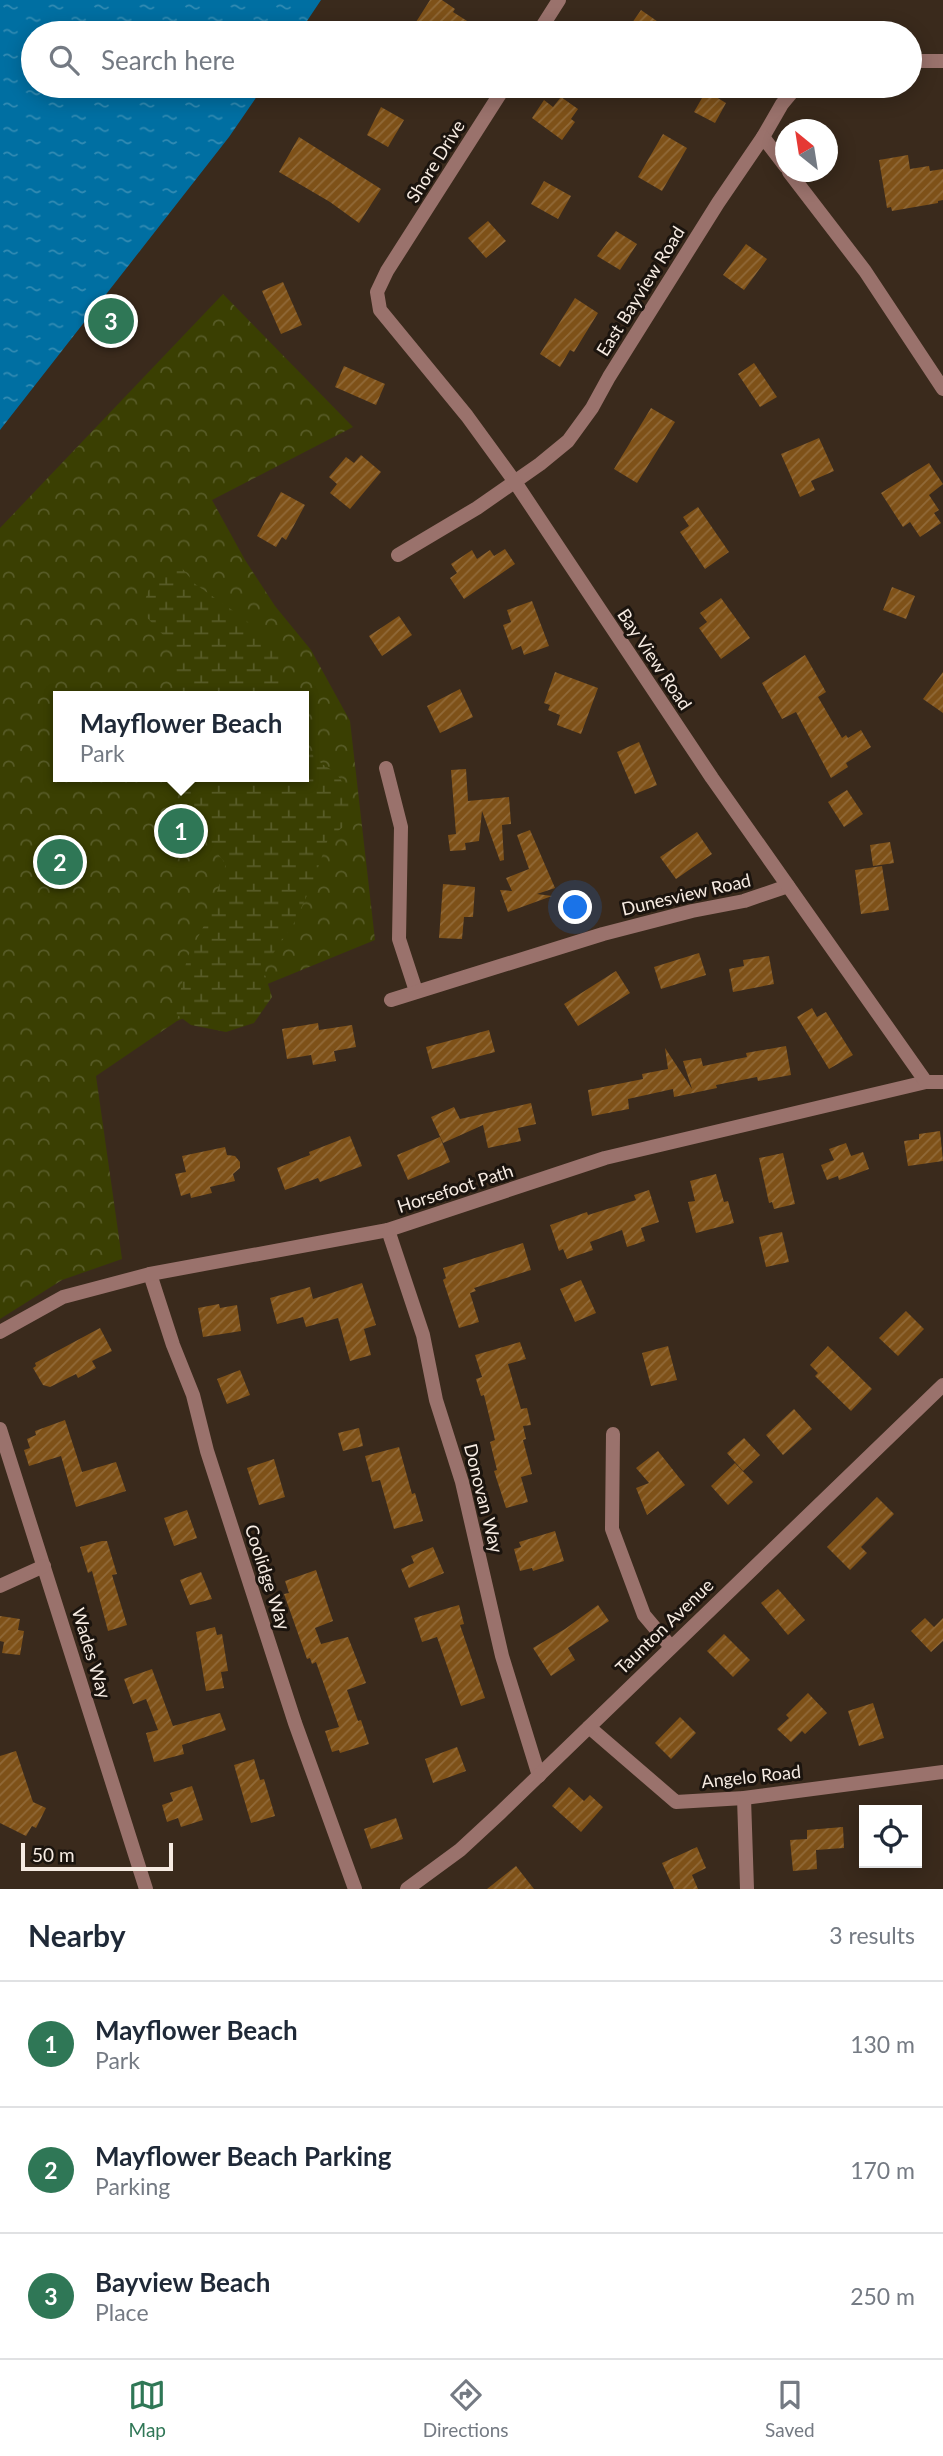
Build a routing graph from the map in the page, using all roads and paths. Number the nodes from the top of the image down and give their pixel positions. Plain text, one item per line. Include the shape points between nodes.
1 (559, 0) edge
2 (546, 21) edge
3 (922, 61) edge
4 (943, 61) edge
5 (497, 98) edge
6 (787, 98) edge
7 (762, 137) junction
8 (775, 153) edge
9 (797, 182) edge
10 (397, 258) joint
11 (943, 389) edge
12 (515, 482) junction
13 (398, 555) dead end
14 (386, 768) dead end
15 (788, 886) junction
16 (416, 991) junction
17 (391, 1000) dead end
18 (943, 1082) edge
19 (926, 1083) junction
20 (388, 1230) junction
21 (150, 1274) junction
22 (0, 1332) edge
23 (943, 1385) edge
24 (0, 1429) edge
25 (613, 1434) dead end
26 (44, 1566) junction
27 (0, 1586) edge
28 (671, 1647) junction
29 (589, 1727) junction
30 (943, 1772) edge
31 (539, 1776) junction
32 (744, 1798) junction
33 (146, 1889) edge
34 (355, 1889) edge
35 (407, 1889) edge
36 (747, 1889) edge

1 - 2 street
3 - 4 street
5 - 10 street, Shore Drive
6 - 7 street, East Bayview Road
7 - 8 street
7 - 12 street, East Bayview Road via 592,408 558,451
9 - 11 street via 865,271
10 - 12 street, Bay View Road via 377,292 380,310
12 - 13 street, East Bayview Road
12 - 15 street, Bay View Road
14 - 16 street via 401,827 399,939
15 - 16 street, Dunesview Road via 744,901 612,931
15 - 19 street, Bay View Road
16 - 17 street, Dunesview Road
18 - 19 street, Horsefoot Path
19 - 20 street, Horsefoot Path via 605,1158
20 - 21 street, Horsefoot Path
20 - 31 street, Donovan Way via 423,1335 502,1656
21 - 22 street, Horsefoot Path via 63,1297
21 - 34 street, Coolidge Way via 193,1395 295,1723
23 - 28 street, Taunton Avenue
24 - 26 street, Wades Way
25 - 28 street via 612,1529 644,1615
26 - 27 street
26 - 33 street, Wades Way
28 - 29 street, Taunton Avenue
29 - 31 street, Taunton Avenue
29 - 32 street, Angelo Road via 676,1802
30 - 32 street, Angelo Road
31 - 35 street, Taunton Avenue via 460,1850
32 - 36 street

